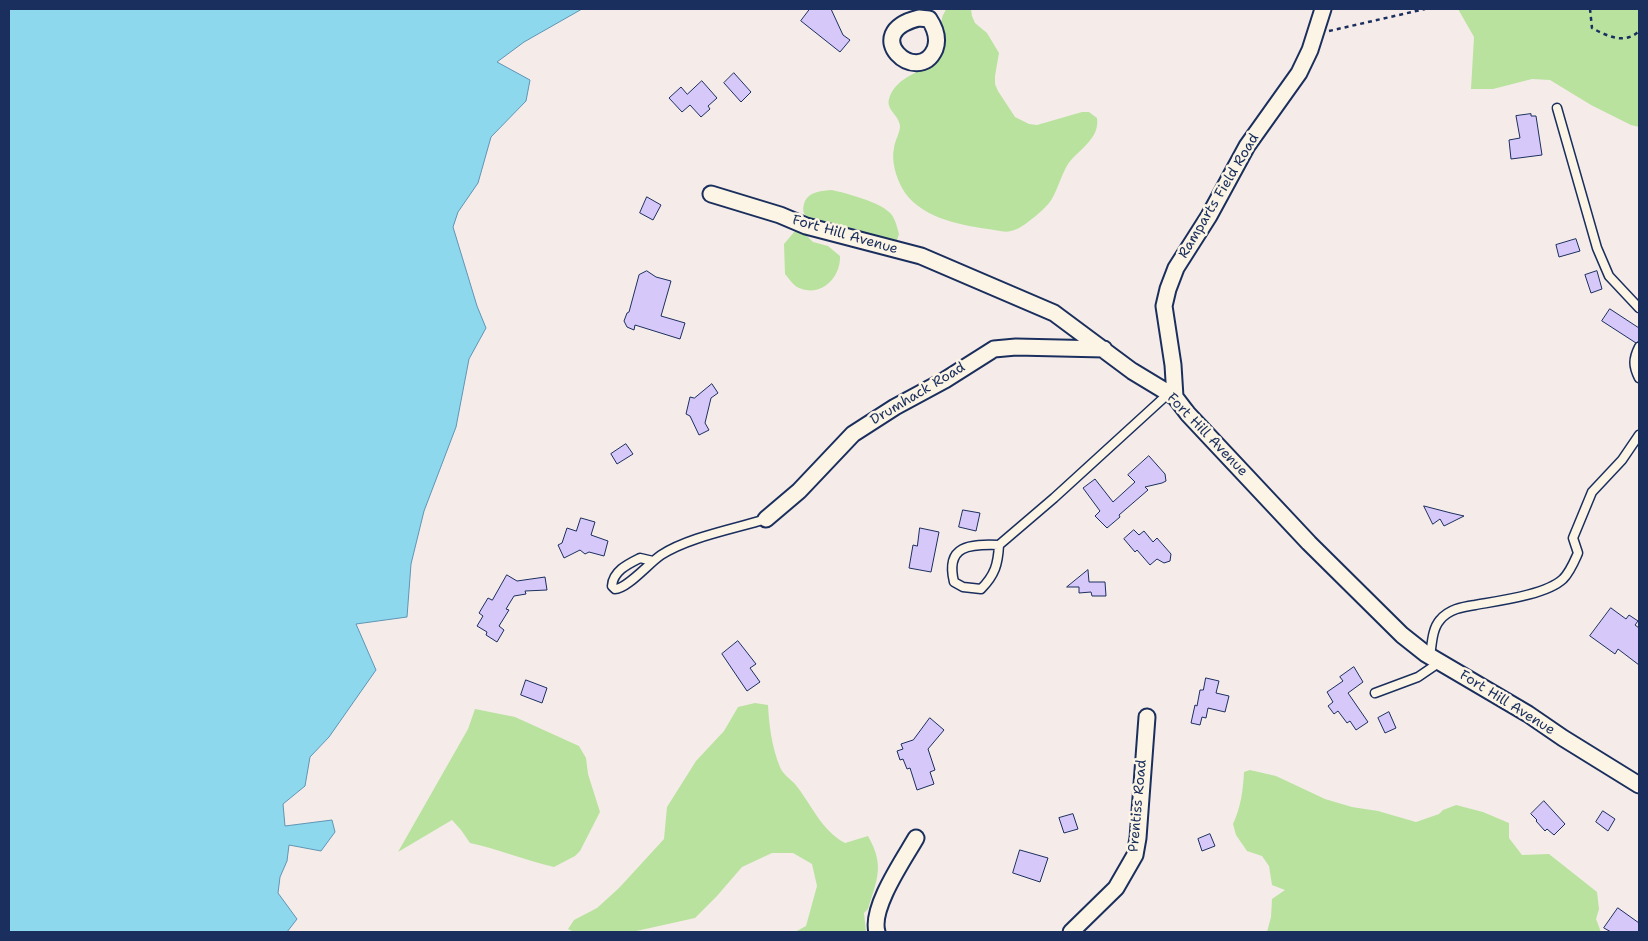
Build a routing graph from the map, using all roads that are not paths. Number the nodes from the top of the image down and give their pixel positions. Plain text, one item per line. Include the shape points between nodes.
1 (1323, 9) edge
2 (1557, 108) dead end
3 (711, 194) dead end
4 (1639, 308) edge
5 (1639, 347) edge
6 (1104, 349) junction
7 (1639, 378) edge
8 (1172, 395) junction
9 (1639, 435) edge
10 (766, 519) joint
11 (999, 545) junction
12 (652, 561) junction
13 (1435, 659) junction
14 (1375, 694) dead end
15 (1146, 717) dead end
16 (1639, 785) edge
17 (916, 838) dead end
18 (877, 932) edge
19 (1071, 932) edge

1 - 8 street, Ramparts Field Road via 1299,73 1247,146 1176,268 1164,306 1173,365
2 - 4 lane via 1604,268
3 - 6 street, Fort Hill Avenue via 806,226 921,256 1054,313
5 - 7 lane via 1634,357 1634,368
6 - 8 street, Fort Hill Avenue via 1132,371
6 - 10 street, Drumhack Road via 994,349 852,434 799,491
8 - 11 lane
8 - 13 street, Fort Hill Avenue via 1309,543 1402,635
9 - 13 lane via 1622,460 1592,492 1573,538 1578,553 1562,580 1517,597 1452,610 1440,620 1433,633
10 - 12 lane via 691,541
11 - 11 lane via 969,546 956,554 950,567 954,582 963,587 981,589 991,579
12 - 12 lane via 640,558 627,564 612,579 612,586 615,589 625,586
13 - 14 lane via 1418,677
13 - 16 street, Fort Hill Avenue
15 - 19 street, Prentiss Road via 1135,855 1116,888
17 - 18 street via 884,895 878,911

